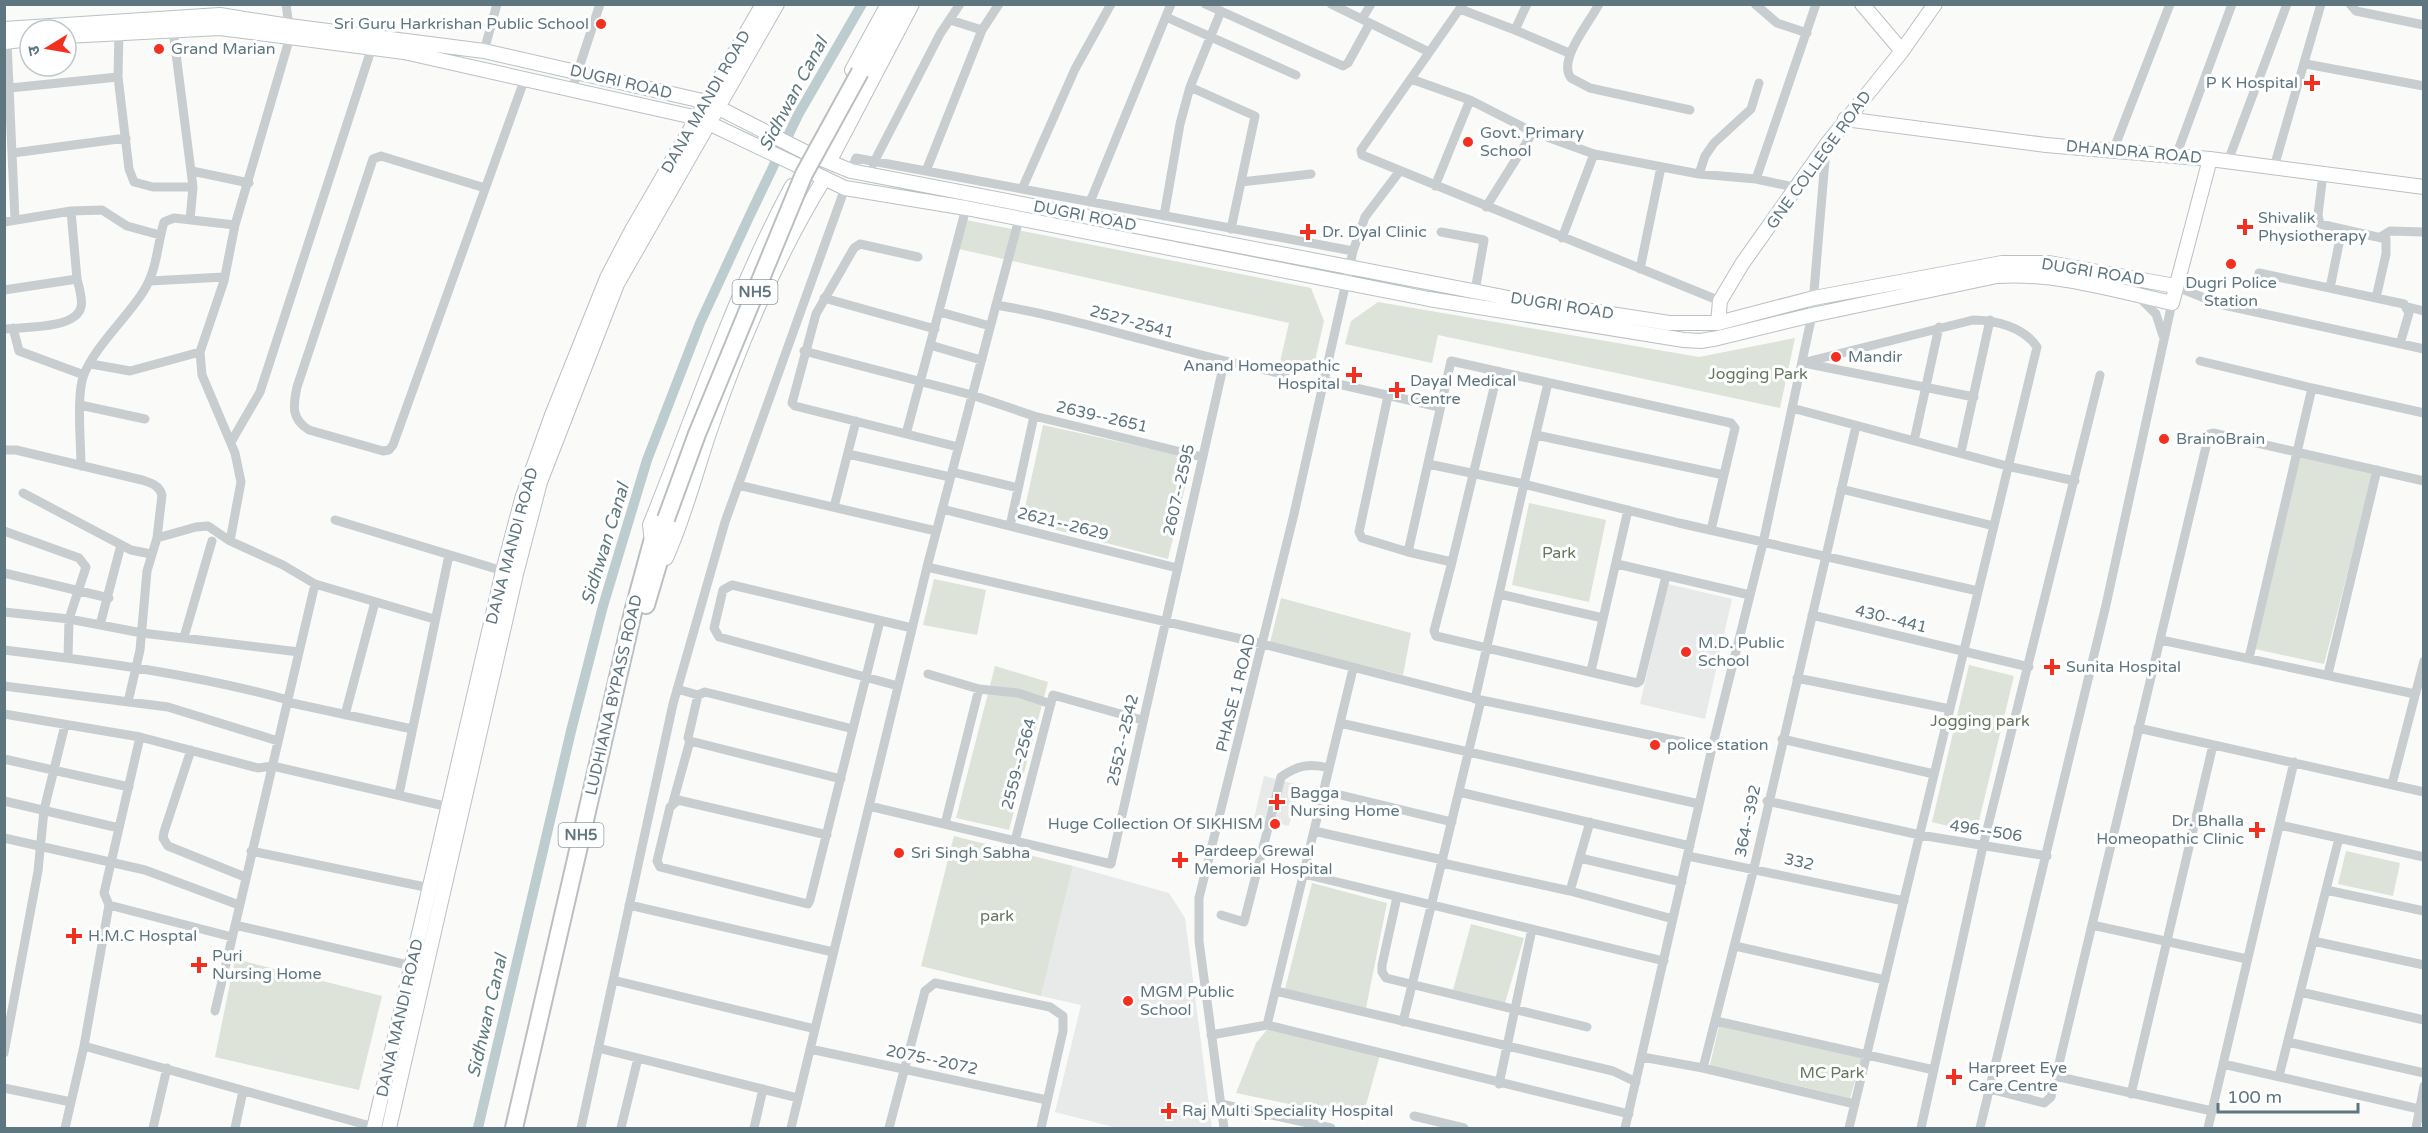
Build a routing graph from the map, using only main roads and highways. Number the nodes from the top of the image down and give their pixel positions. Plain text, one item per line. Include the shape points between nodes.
1 (900, 4) edge
2 (665, 521) junction
3 (514, 1128) edge
4 (524, 1128) edge

1 - 2 highway, NH5, bridge via 831,120 804,174
2 - 3 highway, LUDHIANA BYPASS ROAD / NH5 via 652,542
2 - 4 highway, LUDHIANA BYPASS ROAD / NH5 via 665,541 642,614

